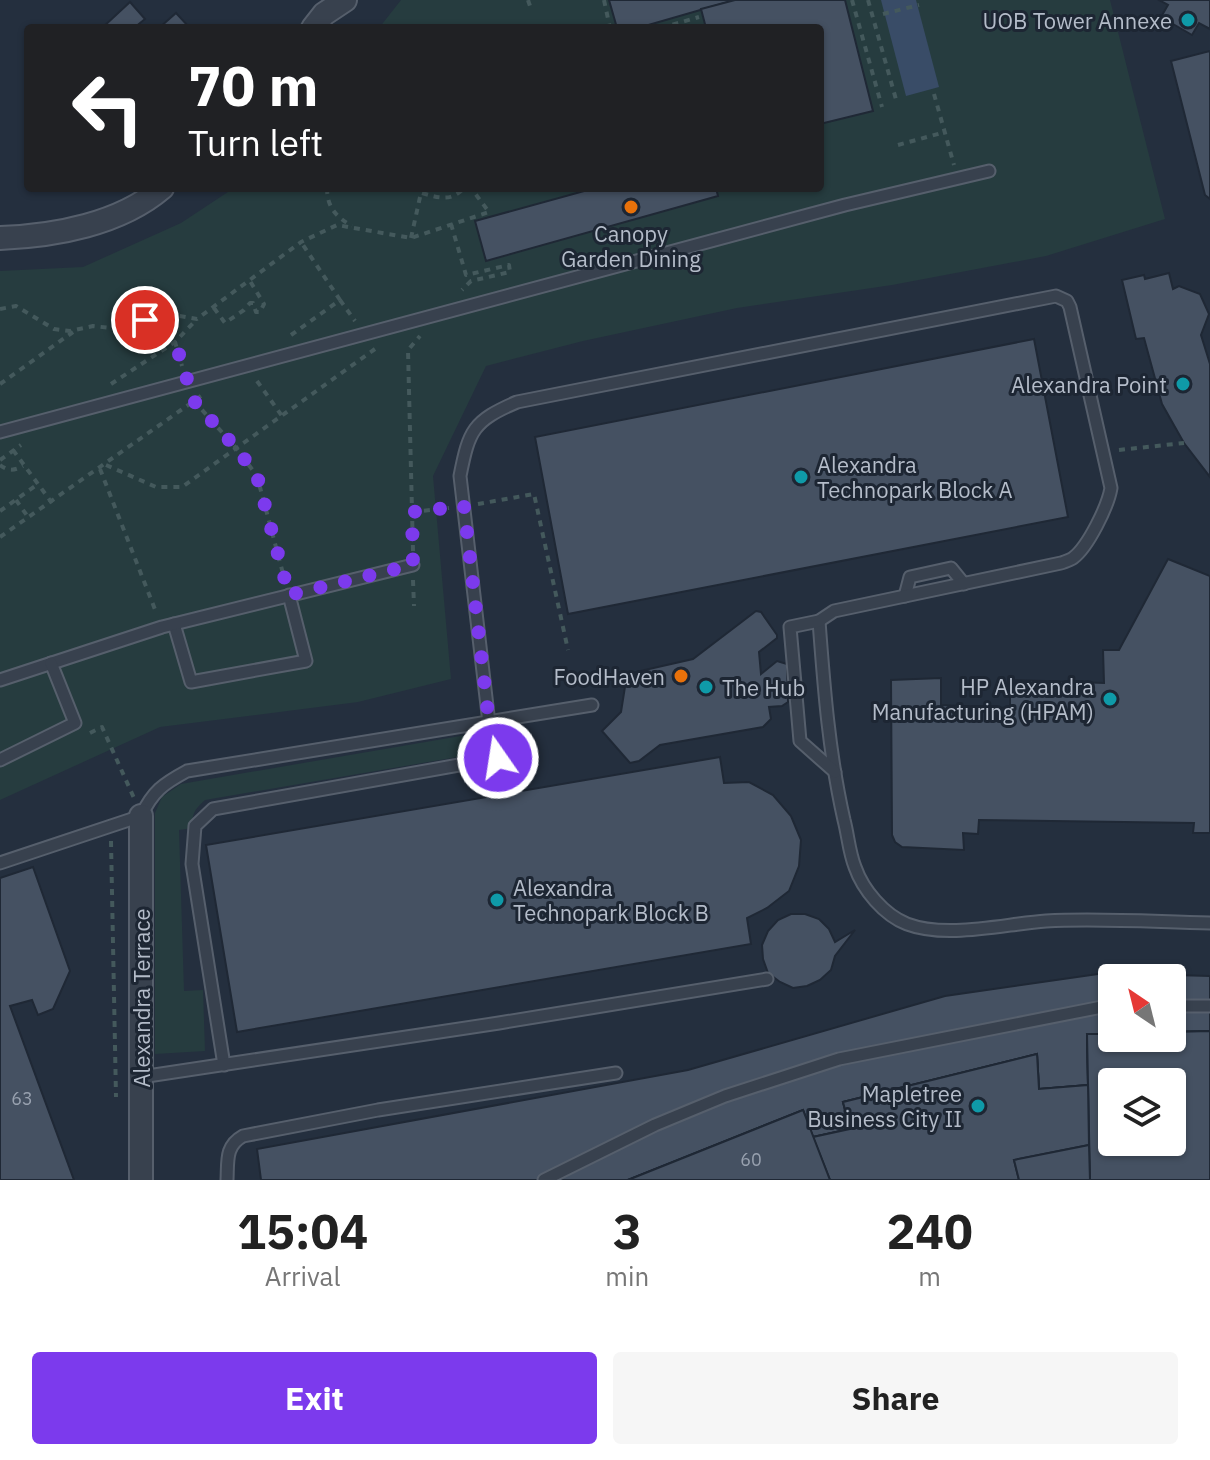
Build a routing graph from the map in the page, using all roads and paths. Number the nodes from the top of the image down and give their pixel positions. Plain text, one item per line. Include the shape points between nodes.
1 (345, 0) edge
2 (604, 0) edge
3 (852, 0) edge
4 (868, 0) edge
5 (919, 5) dead end
6 (883, 14) dead end
7 (699, 17) dead end
8 (316, 24) edge
9 (609, 24) edge
10 (675, 24) edge
11 (934, 94) dead end
12 (897, 103) dead end
13 (882, 107) dead end
14 (945, 132) junction
15 (898, 145) dead end
16 (989, 171) dead end
17 (958, 177) junction
18 (157, 192) edge
19 (327, 192) edge
20 (421, 192) edge
21 (427, 192) edge
22 (460, 192) edge
23 (474, 192) edge
24 (451, 224) junction
25 (356, 228) junction
26 (0, 238) edge
27 (411, 238) junction
28 (250, 281) junction
29 (214, 308) junction
30 (0, 309) edge
31 (459, 309) junction
32 (439, 314) junction
33 (145, 320) junction
34 (77, 329) junction
35 (375, 349) dead end
36 (247, 366) junction
37 (187, 382) junction
38 (0, 384) edge
39 (283, 417) junction
40 (0, 432) edge
41 (1184, 443) dead end
42 (237, 449) junction
43 (13, 450) dead end
44 (1103, 451) junction
45 (0, 465) edge
46 (24, 465) junction
47 (106, 465) dead end
48 (100, 469) dead end
49 (38, 484) junction
50 (16, 500) junction
51 (52, 503) dead end
52 (464, 506) junction
53 (0, 511) edge
54 (412, 512) junction
55 (29, 518) dead end
56 (413, 565) junction
57 (964, 584) junction
58 (289, 595) junction
59 (905, 596) junction
60 (414, 606) dead end
61 (819, 621) junction
62 (168, 626) junction
63 (568, 650) dead end
64 (51, 663) junction
65 (0, 680) edge
66 (592, 705) dead end
67 (489, 723) junction
68 (110, 744) dead end
69 (0, 760) edge
70 (835, 772) junction
71 (141, 816) junction
72 (111, 827) junction
73 (0, 863) edge
74 (1210, 923) edge
75 (767, 979) dead end
76 (1186, 1006) edge
77 (1210, 1006) edge
78 (1098, 1008) edge
79 (224, 1065) junction
80 (616, 1073) dead end
81 (141, 1077) junction
82 (116, 1103) dead end
83 (141, 1180) edge
84 (227, 1180) edge
85 (544, 1180) edge

1 - 8 street
2 - 9 path
3 - 13 path
4 - 12 path
5 - 6 path
7 - 10 path
11 - 14 path
14 - 15 path
14 - 17 path
16 - 17 lane
17 - 31 lane
18 - 26 street via 87,226
19 - 25 path via 329,206
20 - 27 path
21 - 22 path via 446,199
23 - 24 path via 489,212
24 - 27 path
24 - 31 path via 466,275 509,265 510,272 471,281 456,296
25 - 27 path
25 - 28 path via 337,225 301,242
28 - 29 path
28 - 29 path via 262,296 260,312 250,303 225,323
29 - 33 path via 197,319 163,313
30 - 34 path via 16,306 54,329
31 - 32 lane
32 - 36 lane
32 - 54 path via 408,350
33 - 34 path via 128,330
33 - 37 path via 175,342
34 - 38 path
35 - 39 path
36 - 37 lane
36 - 39 path
37 - 40 lane
37 - 42 path via 194,401
39 - 42 path
41 - 44 path
42 - 47 path via 182,487 156,487
42 - 58 path via 257,476
43 - 46 path
44 - 52 lane via 1070,307 1056,296 517,402 476,425 460,476
44 - 57 lane via 1109,502 1073,559
45 - 46 path via 13,470
46 - 49 path
48 - 62 path
49 - 50 path
49 - 51 path
50 - 53 path
50 - 55 path
52 - 54 path
52 - 63 path via 534,494
52 - 67 lane
54 - 56 path
56 - 58 lane
56 - 60 path
57 - 59 lane
57 - 59 lane via 951,568 910,577
58 - 62 lane
58 - 62 lane via 306,661 191,682
59 - 61 lane via 834,611
61 - 70 lane
61 - 70 lane via 790,627 800,741
62 - 64 lane
64 - 65 lane
64 - 69 lane via 75,723
66 - 67 lane
67 - 71 lane via 187,771 150,797
67 - 79 lane via 498,758 213,809 195,826 192,864
68 - 71 path
70 - 74 lane via 855,867 870,895 906,924 959,929 1047,921
71 - 72 lane
71 - 81 street, Alexandra Terrace
72 - 73 lane
72 - 82 path
75 - 79 lane
76 - 77 lane
78 - 85 lane via 839,1059 725,1096
79 - 81 lane
80 - 84 lane via 243,1136 229,1150
81 - 83 street, Alexandra Terrace

